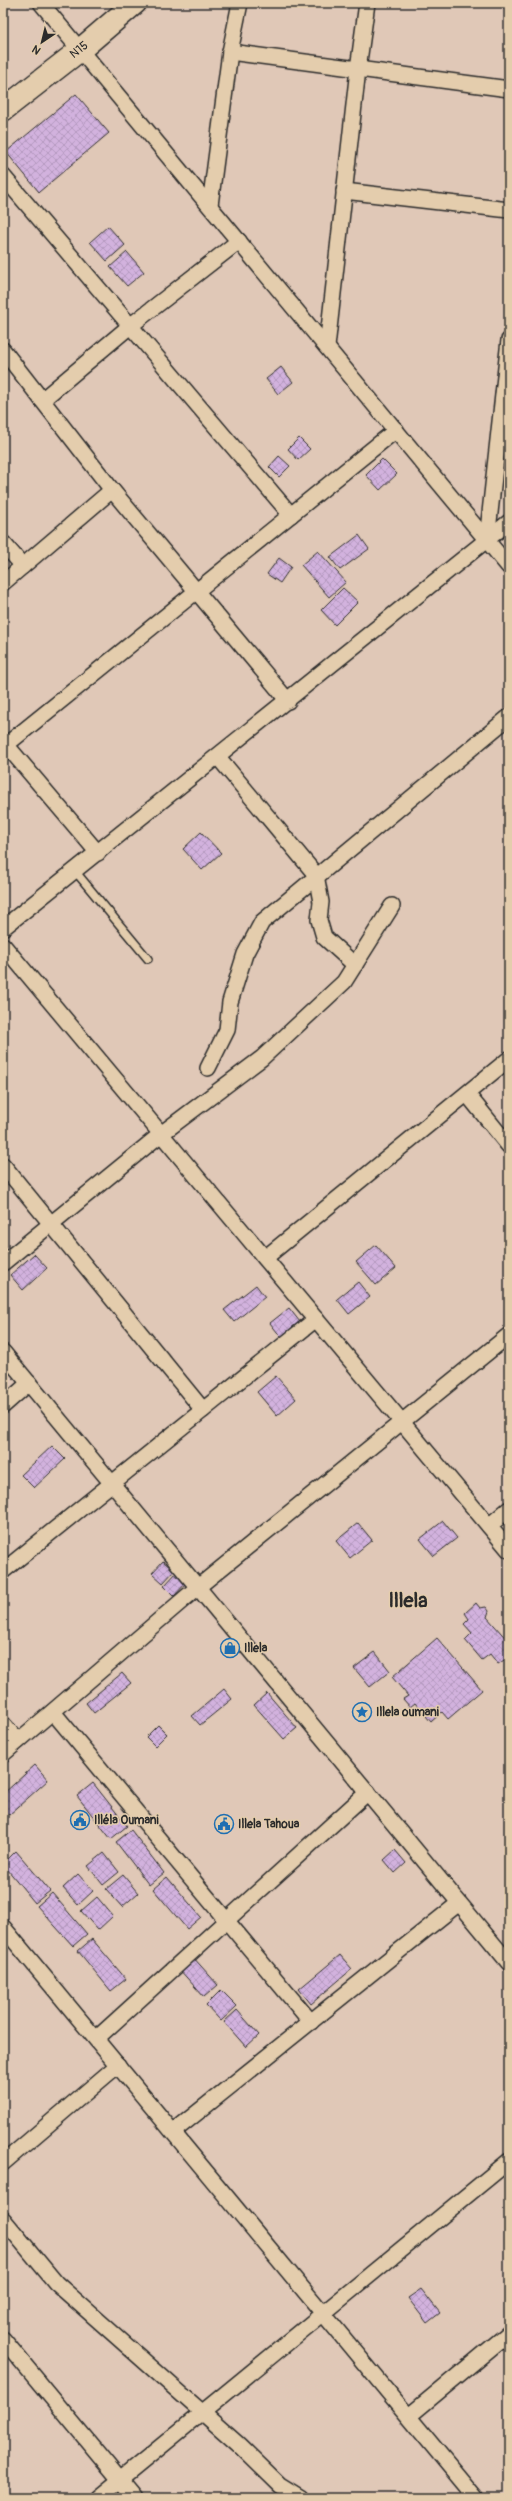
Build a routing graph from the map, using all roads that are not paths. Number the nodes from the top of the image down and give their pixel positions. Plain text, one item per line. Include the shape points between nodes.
1 (41, 3) edge
2 (135, 3) edge
3 (240, 3) edge
4 (367, 3) edge
5 (80, 50) junction
6 (230, 52) junction
7 (358, 69) junction
8 (509, 89) edge
9 (3, 110) edge
10 (3, 176) edge
11 (344, 191) junction
12 (210, 205) junction
13 (509, 210) edge
14 (239, 241) junction
15 (130, 326) junction
16 (509, 340) edge
17 (327, 347) junction
18 (3, 350) edge
19 (42, 400) junction
20 (396, 430) junction
21 (112, 490) junction
22 (291, 516) junction
23 (509, 522) edge
24 (487, 540) junction
25 (3, 543) edge
26 (23, 566) junction
27 (509, 567) edge
28 (3, 583) edge
29 (197, 592) junction
30 (288, 701) junction
31 (509, 717) edge
32 (5, 743) edge
33 (218, 757) junction
34 (98, 853) junction
35 (75, 871) junction
36 (316, 875) junction
37 (392, 906) dead end
38 (3, 928) edge
39 (3, 945) edge
40 (148, 958) dead end
41 (355, 965) junction
42 (509, 1059) edge
43 (208, 1068) dead end
44 (467, 1094) junction
45 (161, 1134) junction
46 (509, 1146) edge
47 (3, 1165) edge
48 (51, 1224) junction
49 (265, 1258) junction
50 (3, 1263) edge
51 (316, 1319) junction
52 (509, 1335) edge
53 (3, 1352) edge
54 (29, 1383) junction
55 (3, 1406) edge
56 (203, 1410) junction
57 (402, 1422) junction
58 (112, 1483) junction
59 (509, 1509) edge
60 (489, 1526) junction
61 (509, 1550) edge
62 (3, 1571) edge
63 (198, 1587) junction
64 (53, 1712) junction
65 (3, 1724) edge
66 (18, 1741) junction
67 (3, 1754) edge
68 (368, 1792) junction
69 (460, 1903) junction
70 (226, 1920) junction
71 (3, 1927) edge
72 (509, 1963) edge
73 (311, 2022) junction
74 (96, 2039) junction
75 (118, 2065) junction
76 (174, 2132) junction
77 (509, 2161) edge
78 (3, 2162) edge
79 (3, 2219) edge
80 (323, 2312) junction
81 (507, 2338) edge
82 (3, 2339) edge
83 (202, 2412) junction
84 (408, 2416) junction
85 (121, 2479) junction
86 (98, 2498) edge
87 (135, 2498) edge
88 (301, 2498) edge
89 (476, 2498) edge

1 - 5 street
2 - 5 main road, N15
3 - 6 street
4 - 7 street
5 - 9 main road, N15
5 - 12 street
6 - 7 street
6 - 12 street
7 - 8 street
7 - 11 street
10 - 15 street
11 - 13 street
11 - 17 street
12 - 14 street
14 - 15 street
14 - 17 street
15 - 19 street
15 - 22 street
16 - 24 street
17 - 20 street
18 - 19 street
19 - 21 street
20 - 22 street
20 - 24 street
21 - 26 street
21 - 29 street
22 - 29 street
23 - 24 street
24 - 27 street
24 - 30 street
25 - 26 street
26 - 28 street
29 - 30 street
29 - 32 street
30 - 33 street
31 - 36 street
32 - 34 street
33 - 34 street
33 - 36 street
34 - 35 street
35 - 38 street
35 - 40 lane
36 - 41 street via 321,902 318,920 324,937
36 - 43 street via 262,922 245,954 230,1002 227,1030
37 - 41 street
39 - 45 street
41 - 45 street via 344,982 262,1058
42 - 44 street
44 - 46 street
44 - 49 street
45 - 48 street
45 - 49 street
47 - 48 street
48 - 50 street
48 - 56 street
49 - 51 street
51 - 56 street
51 - 57 street
52 - 57 street
53 - 54 street
54 - 55 street
54 - 58 street
56 - 58 street
57 - 60 street
57 - 63 street
58 - 62 street
58 - 63 street
59 - 60 street
60 - 61 street
63 - 64 street
63 - 68 street
64 - 66 street
64 - 70 street
65 - 66 street
66 - 67 street
68 - 69 street
68 - 70 street
69 - 72 street
69 - 73 street
70 - 73 street
70 - 74 street
71 - 74 street
73 - 76 street
74 - 75 street
75 - 76 street
75 - 78 street
76 - 80 street
77 - 80 street
79 - 83 street via 56,2283
80 - 83 street
80 - 84 street
81 - 84 street
82 - 85 street
83 - 85 street
83 - 88 street via 280,2486
84 - 89 street
85 - 86 street
85 - 87 street

